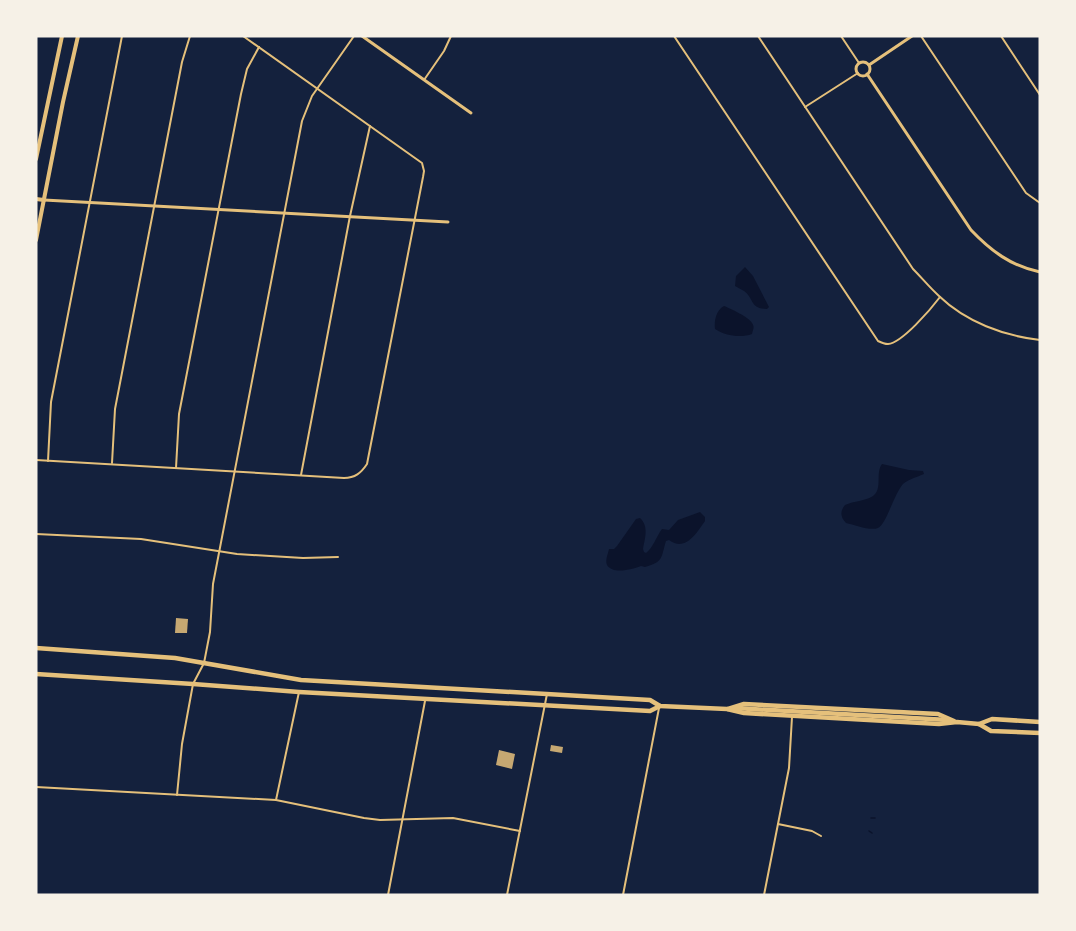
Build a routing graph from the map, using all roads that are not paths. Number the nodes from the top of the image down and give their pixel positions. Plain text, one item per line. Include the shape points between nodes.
1 (62, 36) edge
2 (78, 36) edge
3 (122, 36) edge
4 (190, 36) edge
5 (243, 36) edge
6 (354, 36) edge
7 (362, 36) edge
8 (451, 36) edge
9 (674, 36) edge
10 (758, 36) edge
11 (841, 36) edge
12 (912, 36) edge
13 (921, 36) edge
14 (1001, 36) edge
15 (259, 47) junction
16 (860, 63) junction
17 (869, 65) junction
18 (858, 73) junction
19 (867, 74) junction
20 (424, 80) junction
21 (318, 88) junction
22 (1040, 95) edge
23 (806, 107) junction
24 (471, 113) dead end
25 (369, 126) junction
26 (36, 159) edge
27 (36, 199) edge
28 (44, 200) junction
29 (90, 202) junction
30 (1040, 203) edge
31 (154, 206) junction
32 (219, 209) junction
33 (285, 213) junction
34 (350, 216) junction
35 (416, 220) junction
36 (448, 222) dead end
37 (36, 240) edge
38 (1040, 272) edge
39 (940, 297) junction
40 (1040, 340) edge
41 (36, 460) edge
42 (48, 461) junction
43 (112, 464) junction
44 (176, 468) junction
45 (234, 471) junction
46 (301, 475) junction
47 (36, 534) edge
48 (219, 552) junction
49 (338, 557) dead end
50 (37, 648) edge
51 (204, 663) junction
52 (36, 674) edge
53 (194, 684) junction
54 (299, 692) junction
55 (547, 694) junction
56 (426, 698) junction
57 (544, 705) junction
58 (660, 706) junction
59 (730, 709) junction
60 (792, 714) junction
61 (954, 721) junction
62 (1040, 722) edge
63 (979, 723) junction
64 (1040, 733) edge
65 (36, 788) edge
66 (177, 795) junction
67 (276, 800) junction
68 (403, 819) junction
69 (778, 824) junction
70 (520, 831) junction
71 (820, 836) dead end
72 (388, 895) edge
73 (507, 895) edge
74 (623, 895) edge
75 (764, 895) edge

1 - 26 main road
2 - 28 main road
3 - 29 street
4 - 31 street
5 - 15 street
6 - 21 street
7 - 20 street
8 - 20 street
9 - 39 street via 878,341 888,344 897,340
10 - 23 street
11 - 16 street
12 - 17 street
13 - 30 street via 1026,193
14 - 22 street
15 - 21 street
15 - 32 street via 244,78
16 - 17 street
16 - 18 street via 856,67
17 - 19 street
18 - 19 street
18 - 23 street
19 - 38 street via 971,230 1008,261
20 - 24 street
21 - 25 street
21 - 33 street via 302,121
23 - 39 street via 913,269
25 - 34 street
25 - 35 street via 422,164
27 - 28 main road
28 - 29 street
28 - 37 main road
29 - 31 street
29 - 42 street via 51,402
31 - 32 street
31 - 43 street via 115,409
32 - 33 street
32 - 44 street via 179,414
33 - 34 street
33 - 45 street
34 - 35 street
34 - 46 street
35 - 36 street
35 - 46 street via 369,460 362,472 350,478
39 - 40 street via 987,327
41 - 42 street
42 - 43 street
43 - 44 street
44 - 45 street
45 - 46 street
45 - 48 street
47 - 48 street via 141,539
48 - 49 street
48 - 51 street
50 - 51 highway
51 - 53 street
51 - 55 highway via 301,680
52 - 53 highway
53 - 54 highway
53 - 66 street
54 - 56 highway
54 - 67 street
55 - 57 street
55 - 58 highway via 650,700
56 - 57 highway
56 - 68 street
57 - 58 highway via 650,711
57 - 70 street
58 - 59 highway
58 - 74 street
59 - 60 highway
59 - 61 highway via 744,704 927,713
60 - 61 highway via 939,724
60 - 69 street via 790,758
61 - 63 highway
62 - 63 highway via 992,718
63 - 64 highway via 991,731
65 - 66 street
66 - 67 street
67 - 68 street via 364,818
68 - 70 street via 453,818
68 - 72 street
69 - 71 street
69 - 75 street
70 - 73 street

